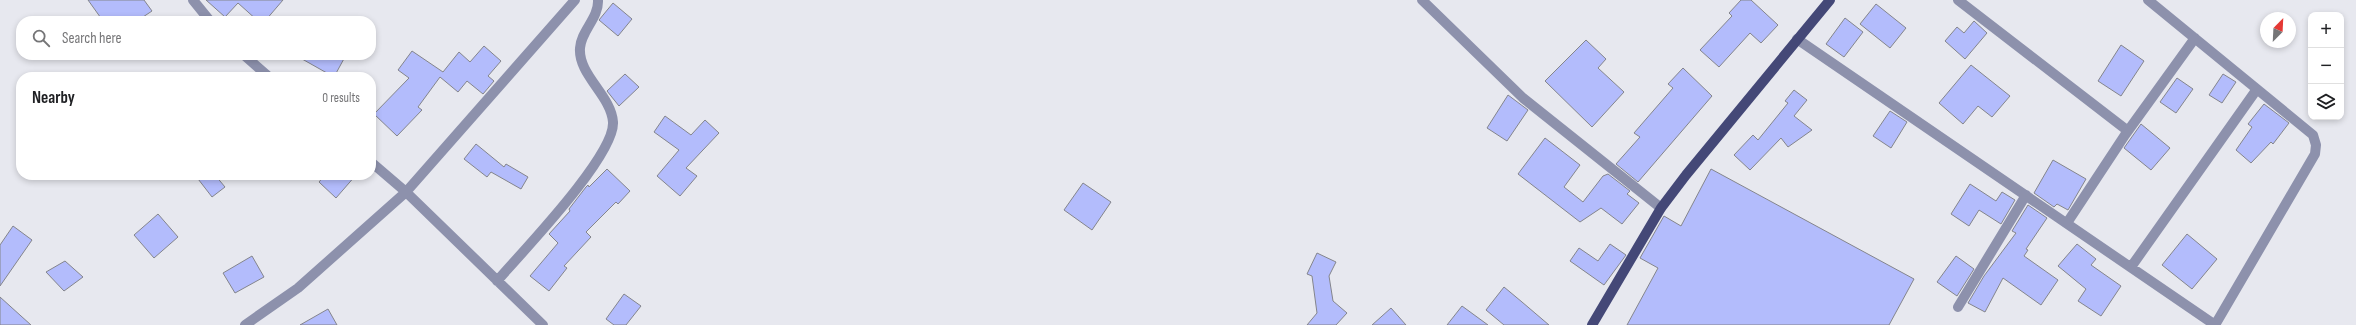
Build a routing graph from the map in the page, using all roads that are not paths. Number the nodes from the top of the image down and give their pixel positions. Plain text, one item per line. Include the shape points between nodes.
1 (192, 0) edge
2 (575, 0) edge
3 (598, 0) edge
4 (1422, 0) edge
5 (1830, 0) edge
6 (1958, 0) edge
7 (2148, 0) edge
8 (206, 16) edge
9 (2195, 38) junction
10 (1797, 39) junction
11 (250, 60) edge
12 (263, 72) edge
13 (2257, 90) junction
14 (2128, 131) junction
15 (376, 166) edge
16 (406, 192) junction
17 (2026, 195) junction
18 (1661, 208) junction
19 (2067, 223) junction
20 (2131, 267) junction
21 (497, 281) junction
22 (1958, 307) dead end
23 (244, 325) edge
24 (543, 325) edge
25 (1592, 325) edge
26 (2215, 325) edge

1 - 8 street
2 - 16 street
3 - 21 street via 580,48 582,62 608,107 612,129 594,169
4 - 18 street via 1523,98
5 - 10 main road
6 - 14 street
7 - 9 street
9 - 13 street
9 - 14 street
10 - 17 street
10 - 18 main road
11 - 12 street
13 - 20 street
13 - 26 street via 2313,135 2315,154
14 - 19 street
15 - 16 street
16 - 21 street
16 - 23 street via 298,288
17 - 19 street
17 - 22 street
18 - 25 main road
19 - 20 street
20 - 26 street
21 - 24 street

